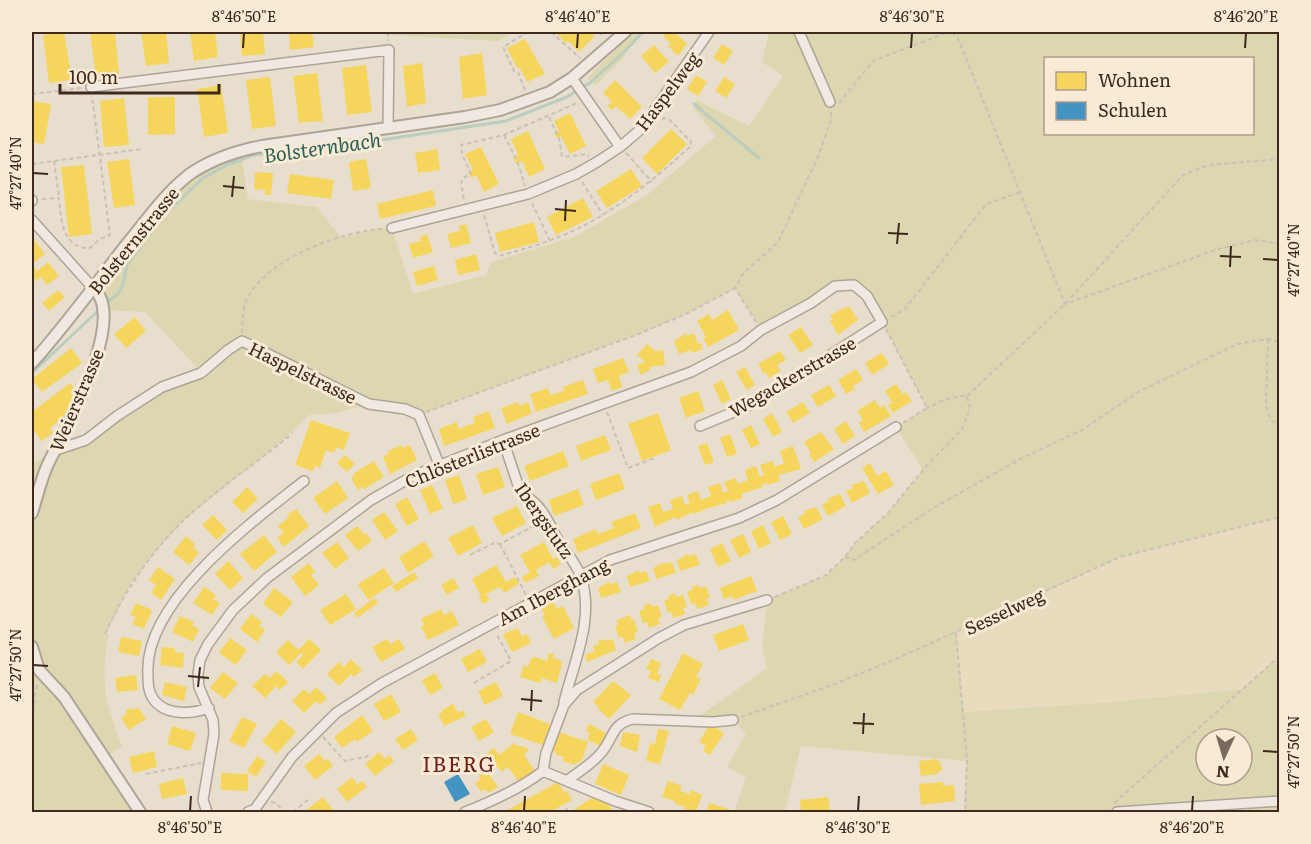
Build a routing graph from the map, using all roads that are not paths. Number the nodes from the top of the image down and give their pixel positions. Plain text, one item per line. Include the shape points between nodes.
1 (625, 32) edge
2 (709, 32) edge
3 (799, 32) edge
4 (574, 82) junction
5 (91, 87) road end
6 (835, 103) road end
7 (388, 128) junction
8 (620, 147) junction
9 (32, 220) edge
10 (392, 228) road end
11 (93, 288) junction
12 (882, 322) joint
13 (32, 363) edge
14 (700, 426) dead end
15 (896, 427) road end
16 (503, 440) junction
17 (56, 450) junction
18 (439, 464) junction
19 (304, 481) dead end
20 (32, 513) edge
21 (580, 575) junction
22 (767, 600) road end
23 (32, 647) edge
24 (564, 705) junction
25 (209, 708) junction
26 (733, 720) road end
27 (543, 771) junction
28 (567, 781) junction
29 (1280, 801) edge
30 (491, 802) junction
31 (1114, 809) edge
32 (140, 813) edge
33 (207, 813) edge
34 (249, 813) edge
35 (465, 813) edge
36 (496, 813) edge
37 (649, 813) edge

1 - 4 street, Bolsternstrasse
2 - 8 street, Haspelweg via 641,129
3 - 6 street
4 - 7 street, Bolsternstrasse via 483,114
4 - 8 street
5 - 7 street via 388,51
7 - 11 street, Bolsternstrasse via 241,150 207,163 173,189
8 - 10 street via 576,174 528,194
9 - 11 street
11 - 13 street, Bolsternstrasse
11 - 17 street, Weierstrasse via 103,306 101,339 92,370
12 - 14 street, Wegackerstrasse via 771,393
12 - 16 street, Chlösterlistrasse via 867,296 854,285 835,286 741,346 691,372
15 - 21 street, Am Iberghang via 777,500
16 - 18 street, Chlösterlistrasse
16 - 21 street, Ibergstutz via 519,488 535,502
17 - 18 street, Haspelstrasse via 86,440 162,387 201,373 242,342 369,404 419,414
17 - 20 street, Weierstrasse
18 - 25 street, Chlösterlistrasse via 371,500 267,578 233,610 200,660 199,687
19 - 25 street via 218,552 170,609 155,635 147,668 149,692 155,702 182,714
21 - 24 street, Ibergstutz via 587,604
21 - 34 street, Am Iberghang via 382,683 336,713 292,758
22 - 24 street via 684,625 577,690
23 - 32 street via 39,670 64,697
24 - 27 street, Ibergstutz
25 - 33 street, Chlösterlistrasse via 214,734 203,800
26 - 28 street via 623,721 600,755
27 - 28 street
27 - 30 street
28 - 37 street
29 - 31 street
30 - 35 street
30 - 36 street

